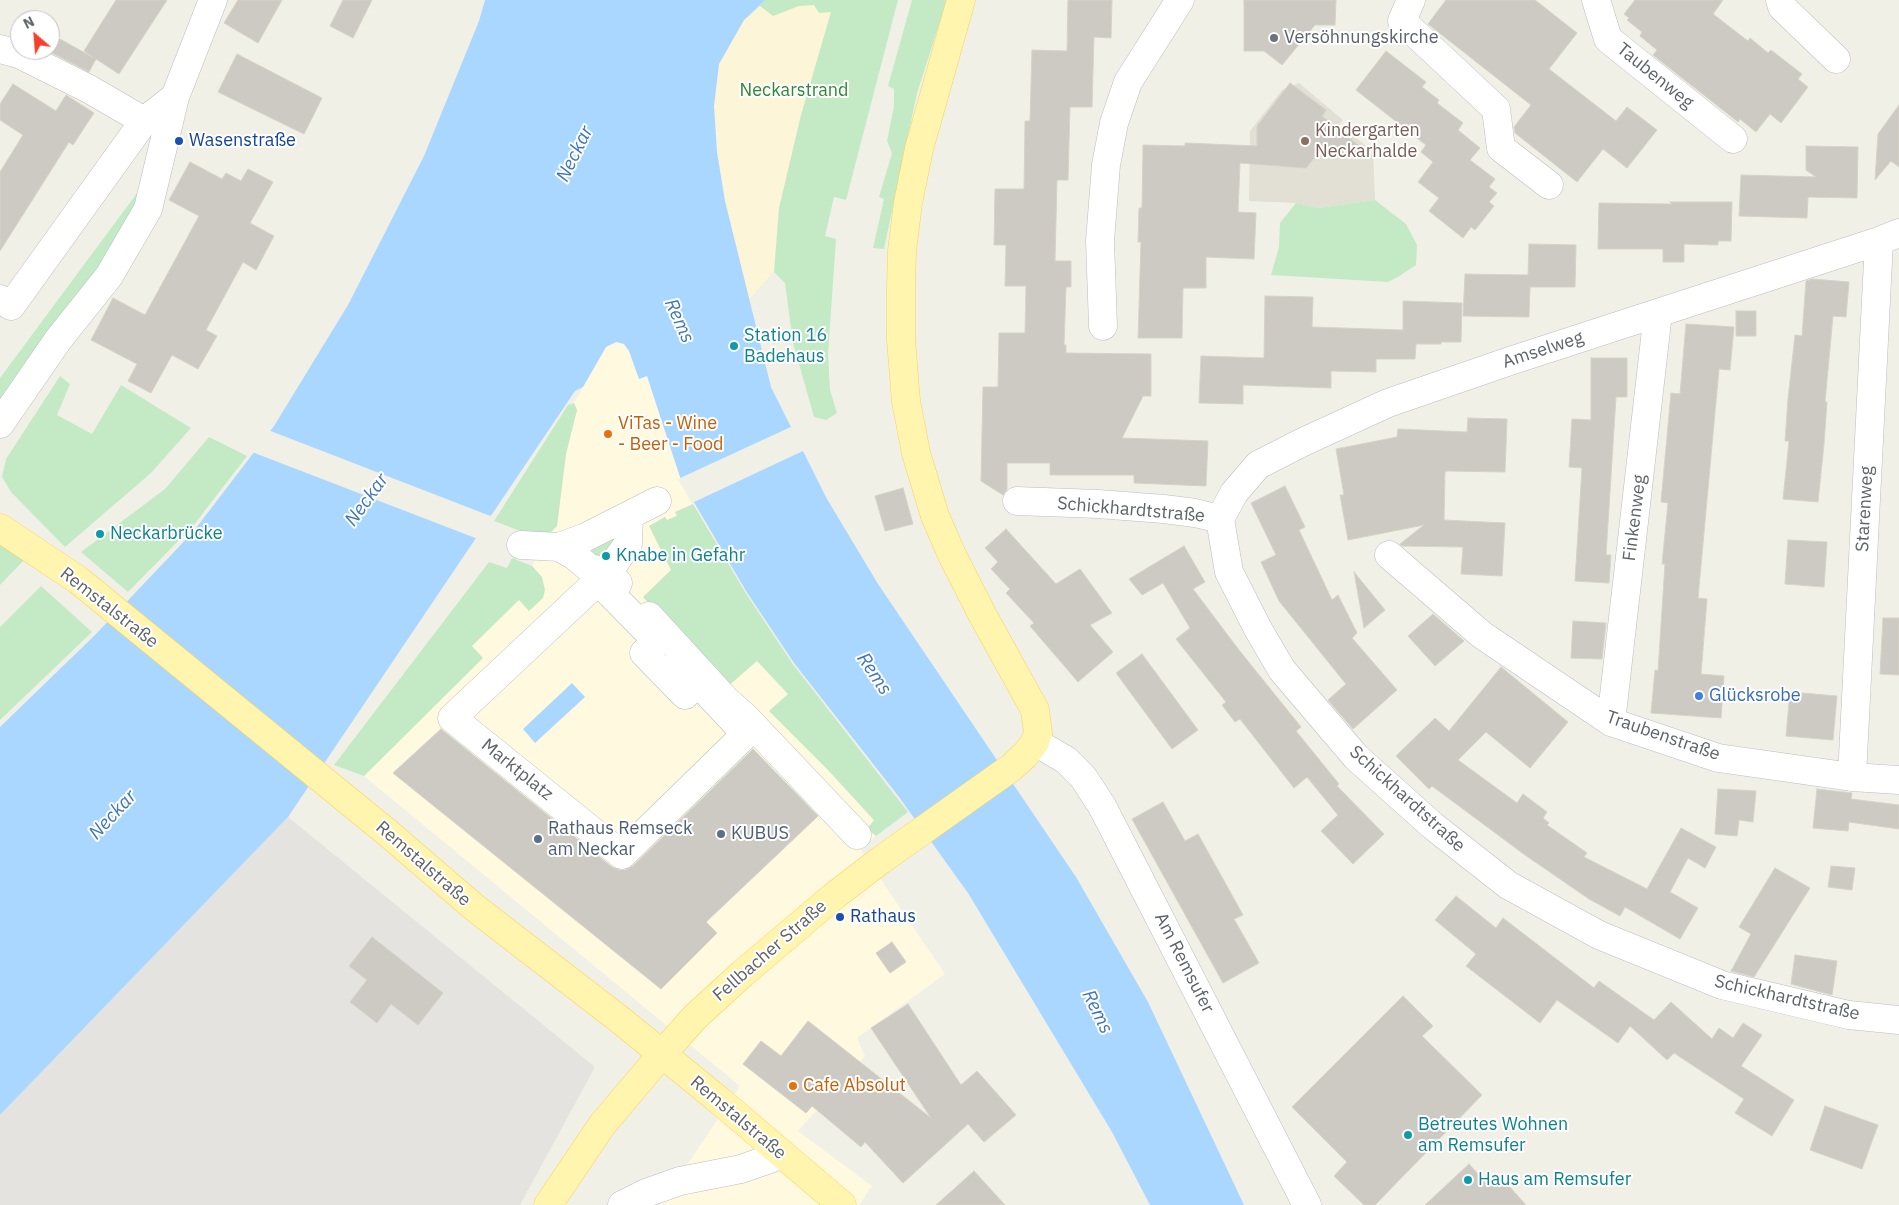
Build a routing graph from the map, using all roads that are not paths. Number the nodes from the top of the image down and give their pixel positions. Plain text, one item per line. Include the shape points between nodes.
1 (213, 0) edge
2 (961, 0) edge
3 (1180, 0) edge
4 (1411, 0) edge
5 (1596, 0) edge
6 (1780, 0) edge
7 (0, 49) edge
8 (1836, 59) dead end
9 (175, 96) junction
10 (144, 121) junction
11 (1733, 139) dead end
12 (1548, 184) dead end
13 (1889, 237) edge
14 (6, 302) edge
15 (1658, 313) junction
16 (1103, 326) dead end
17 (0, 424) edge
18 (657, 501) dead end
19 (1017, 501) dead end
20 (629, 516) junction
21 (1220, 519) junction
22 (0, 528) edge
23 (521, 546) dead end
24 (559, 547) junction
25 (1389, 555) dead end
26 (598, 570) junction
27 (460, 711) junction
28 (733, 712) junction
29 (1611, 722) junction
30 (1030, 749) junction
31 (1852, 777) junction
32 (1899, 780) edge
33 (857, 835) dead end
34 (1899, 1020) edge
35 (662, 1054) junction
36 (781, 1155) junction
37 (548, 1205) edge
38 (622, 1205) edge
39 (842, 1205) edge
40 (1307, 1205) edge

1 - 9 street
2 - 30 main road via 919,149 908,203 901,288 906,401 916,453 935,516 952,556 1035,710 1038,733
3 - 16 street via 1128,82 1114,122 1106,164 1100,241
4 - 12 street via 1402,21 1496,109 1501,148
5 - 11 street, Taubenweg via 1608,39
6 - 8 street via 1782,7
7 - 10 street via 19,54 89,89
9 - 10 street
9 - 17 street via 148,209 109,276 58,340
10 - 14 street
13 - 15 street, Amselweg
13 - 31 street, Starenweg
15 - 21 street, Amselweg via 1388,404 1303,442 1258,466 1234,493
15 - 29 street, Finkenweg
18 - 20 street
19 - 21 street, Schickhardtstraße via 1164,509
20 - 24 street
20 - 26 street, Marktplatz via 628,544
21 - 34 street, Schickhardtstraße via 1229,572 1282,670 1356,756 1433,826 1508,885 1599,935 1722,985 1849,1015
22 - 35 main road, Remstalstraße via 78,580 475,908
23 - 24 street
24 - 26 street, Marktplatz
25 - 29 street, Traubenstraße via 1482,635
26 - 27 street, Marktplatz via 450,702
26 - 28 street, Marktplatz via 726,700
27 - 28 street, Marktplatz via 598,581 657,641 644,652 685,695 698,683
27 - 28 street, Marktplatz via 452,718 622,855 746,734
28 - 33 street, Marktplatz
29 - 31 street, Traubenstraße via 1718,758
30 - 35 main road, Fellbacher Straße via 1012,767 840,891 742,974
30 - 40 street, Am Remsufer via 1066,760 1083,777 1102,806
31 - 32 street, Traubenstraße
35 - 36 main road, Remstalstraße
35 - 37 main road, Fellbacher Straße via 602,1125
36 - 38 street via 741,1169 680,1181
36 - 39 main road, Remstalstraße

